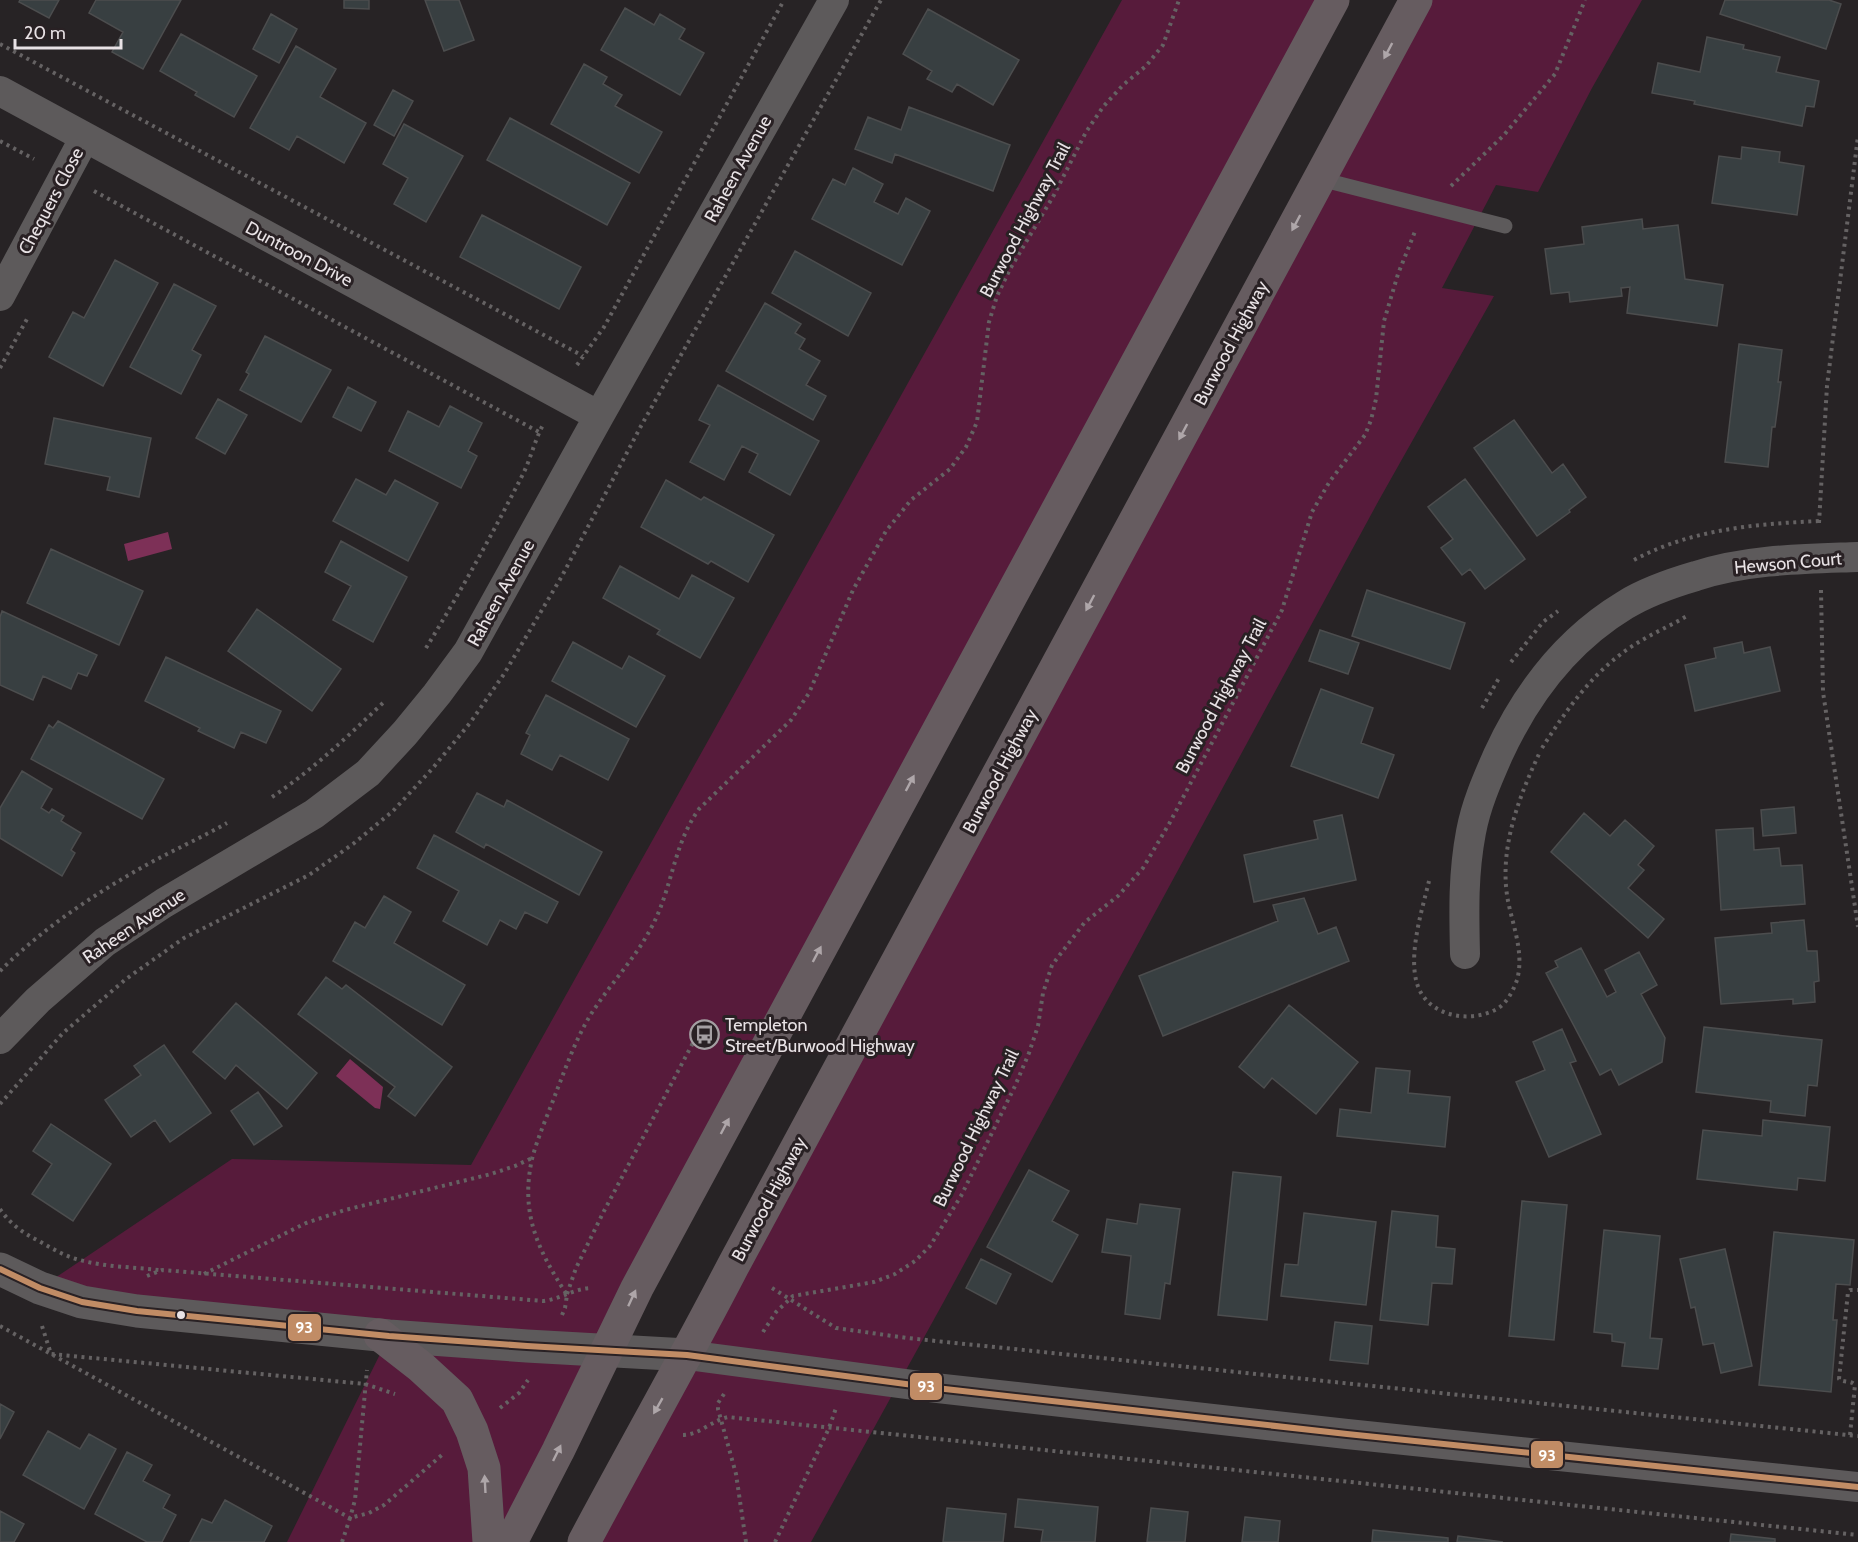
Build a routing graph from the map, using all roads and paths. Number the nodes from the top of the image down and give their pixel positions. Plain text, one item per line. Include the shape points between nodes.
1 (784, 0) edge
2 (834, 0) edge
3 (1179, 0) edge
4 (1333, 0) edge
5 (1416, 0) edge
6 (1585, 0) edge
7 (0, 44) edge
8 (0, 91) edge
9 (1858, 136) edge
10 (84, 137) junction
11 (0, 141) edge
12 (37, 160) dead end
13 (1320, 179) junction
14 (96, 192) dead end
15 (1430, 206) junction
16 (1505, 226) dead end
17 (0, 296) edge
18 (583, 356) junction
19 (577, 365) dead end
20 (599, 416) junction
21 (1819, 521) junction
22 (1819, 528) dead end
23 (1858, 557) edge
24 (1634, 560) dead end
25 (1821, 587) dead end
26 (1821, 593) junction
27 (1812, 594) dead end
28 (1559, 609) dead end
29 (1692, 614) dead end
30 (424, 651) dead end
31 (1508, 666) dead end
32 (1502, 675) dead end
33 (385, 700) dead end
34 (1479, 712) dead end
35 (270, 798) dead end
36 (234, 819) dead end
37 (1430, 877) dead end
38 (1858, 927) edge
39 (1465, 954) dead end
40 (0, 971) edge
41 (704, 1022) dead end
42 (0, 1039) edge
43 (532, 1157) junction
44 (0, 1209) edge
45 (162, 1270) dead end
46 (204, 1274) dead end
47 (14, 1276) edge
48 (288, 1281) dead end
49 (592, 1288) dead end
50 (772, 1288) dead end
51 (1858, 1290) edge
52 (567, 1295) junction
53 (788, 1299) junction
54 (565, 1308) dead end
55 (776, 1312) dead end
56 (0, 1326) edge
57 (374, 1349) junction
58 (607, 1350) junction
59 (51, 1354) junction
60 (687, 1355) junction
61 (847, 1376) junction
62 (529, 1379) dead end
63 (365, 1384) junction
64 (401, 1395) dead end
65 (718, 1403) dead end
66 (492, 1415) dead end
67 (721, 1419) junction
68 (829, 1428) junction
69 (683, 1435) dead end
70 (1851, 1435) junction
71 (1858, 1436) edge
72 (445, 1452) dead end
73 (1858, 1487) edge
74 (350, 1518) junction
75 (1858, 1535) edge
76 (342, 1542) edge
77 (489, 1542) edge
78 (511, 1542) edge
79 (584, 1542) edge
80 (746, 1542) edge
81 (775, 1542) edge

1 - 18 path via 604,327
2 - 20 street, Raheen Avenue
3 - 43 path, Burwood Highway Trail via 1163,45 1102,107 1086,132 997,296 989,322 977,422 966,447 950,469 911,500 886,531 853,590 809,693 791,720 699,808 688,824 661,907 629,964 582,1031
58 -> 4 highway
5 -> 13 highway, Burwood Highway
6 - 15 path, Burwood Highway Trail via 1555,74 1504,135
7 - 18 path
8 - 10 street, Duntroon Drive
9 - 21 path via 1827,386
10 - 17 street, Chequers Close
10 - 20 street, Duntroon Drive
11 - 12 path
13 - 15 lane
13 -> 60 highway, Burwood Highway
14 - 30 path via 539,432 523,473
15 - 16 lane
15 - 53 path, Burwood Highway Trail via 1415,230 1384,321 1376,399 1365,435 1312,512 1282,610 1169,824 1143,868 1118,896 1085,922 1052,965 1029,1053 961,1196 930,1246 895,1274 874,1282
18 - 19 path
20 - 42 street, Raheen Avenue via 468,652 405,733 368,773 314,814 105,942 38,999
21 - 22 path
21 - 24 path via 1710,531
23 - 39 street, Hewson Court via 1786,559 1698,575 1626,604 1593,626 1564,653 1526,705 1484,786 1471,830 1464,883
25 - 26 path
26 - 27 path
26 - 38 path via 1823,692
28 - 31 path via 1543,622
29 - 37 path via 1633,646 1603,670 1579,694 1541,749 1524,786 1508,845 1506,893 1520,955 1513,988 1498,1008 1478,1016 1442,1013 1419,990 1415,940
32 - 34 path
33 - 35 path via 325,758
36 - 40 path via 73,909
41 - 52 path via 603,1213
43 - 46 path via 482,1177 306,1223
43 - 52 path, Burwood Highway Trail via 528,1206 532,1226
44 - 45 path via 26,1235 75,1259
47 - 57 street via 82,1302
47 - 59 path
48 - 52 path via 543,1301
49 - 52 path
50 - 53 path
51 - 70 path via 1848,1292 1839,1379 1855,1385
52 - 54 path
53 - 55 path
53 - 70 path via 836,1328 863,1332
56 - 59 path
57 - 58 street
57 - 63 path
77 -> 57 highway via 484,1468 457,1400 421,1367
58 - 60 street
78 -> 58 highway
59 - 63 path
59 - 74 path
60 - 61 street
60 -> 79 highway, Burwood Highway
61 - 68 path
61 - 73 street via 1323,1432
62 - 66 path via 519,1393
63 - 64 path
63 - 74 path
65 - 67 path
67 - 68 path
67 - 69 path via 692,1435
67 - 80 path via 736,1474
68 - 75 path
68 - 81 path
70 - 71 path
72 - 74 path via 384,1505
74 - 76 path

